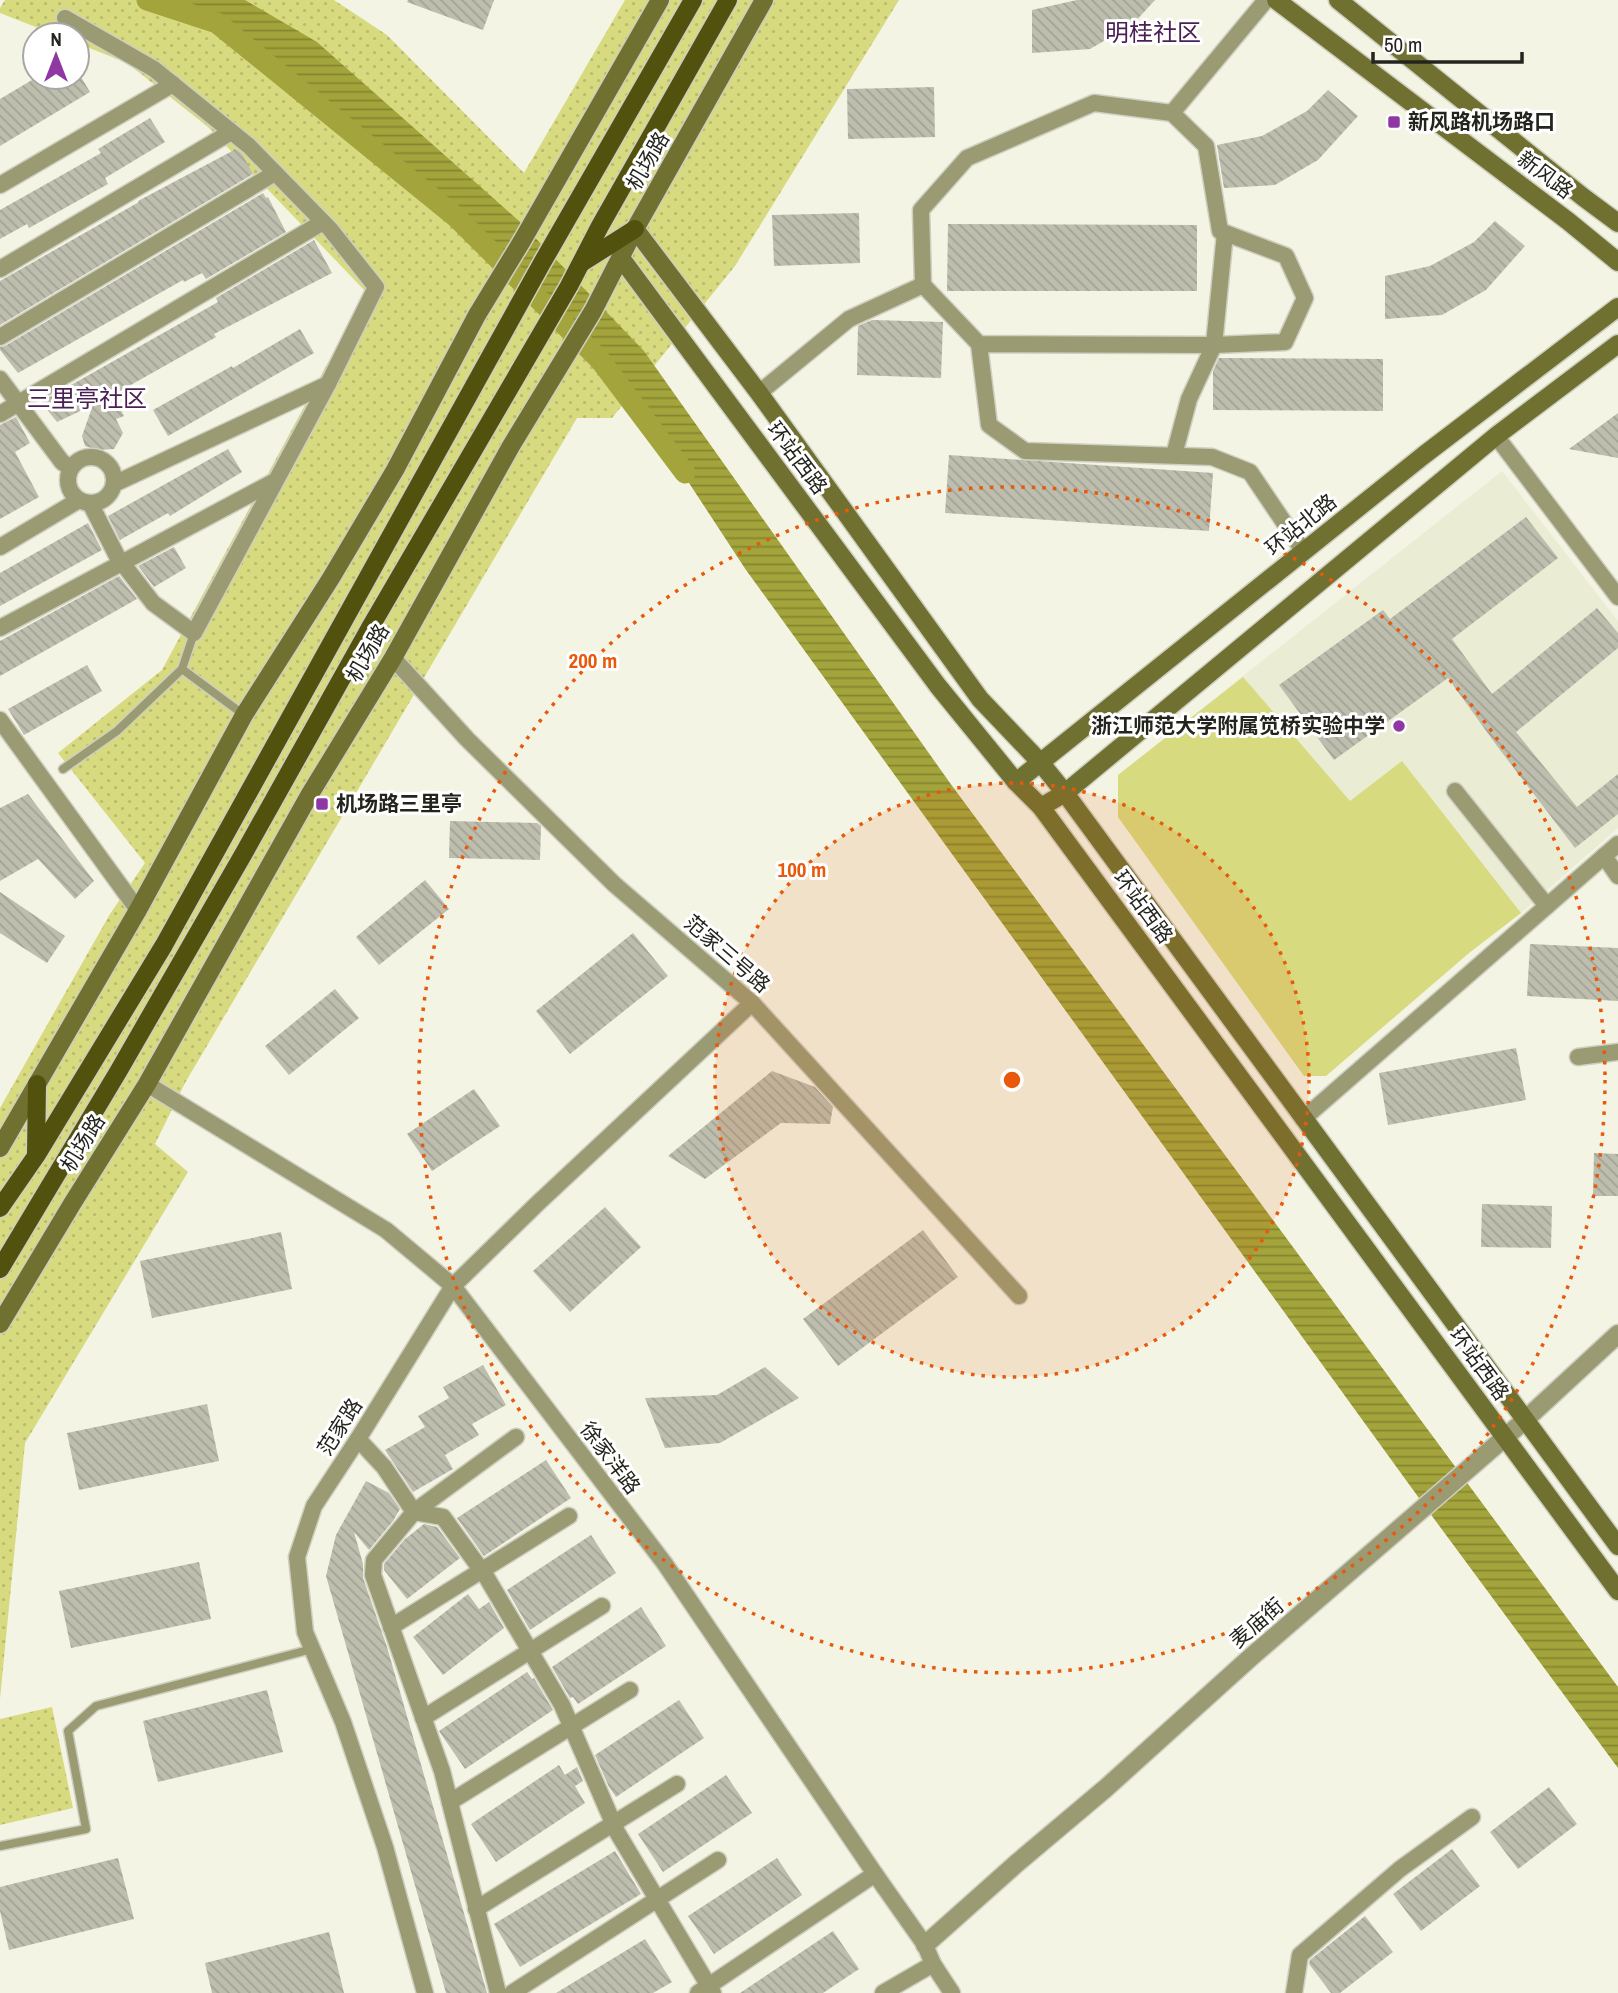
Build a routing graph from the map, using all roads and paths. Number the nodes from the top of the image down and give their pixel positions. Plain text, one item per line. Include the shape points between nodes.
1 (660, 0) edge
2 (694, 0) edge
3 (728, 0) edge
4 (764, 0) edge
5 (1266, 0) edge
6 (1276, 0) edge
7 (1338, 0) edge
8 (65, 18) dead end
9 (173, 84) junction
10 (1172, 113) junction
11 (231, 132) junction
12 (275, 173) junction
13 (0, 185) edge
14 (323, 222) junction
15 (1618, 223) edge
16 (635, 229) junction
17 (1225, 233) junction
18 (621, 258) junction
19 (1618, 262) edge
20 (580, 264) junction
21 (0, 269) edge
22 (923, 285) junction
23 (1618, 307) edge
24 (0, 337) edge
25 (979, 344) junction
26 (1618, 344) edge
27 (1214, 345) junction
28 (0, 379) edge
29 (328, 384) junction
30 (759, 393) junction
31 (18, 404) junction
32 (0, 414) edge
33 (1496, 436) junction
34 (1174, 456) junction
35 (71, 468) junction
36 (275, 481) junction
37 (114, 484) junction
38 (85, 502) junction
39 (0, 547) edge
40 (1304, 552) junction
41 (122, 563) junction
42 (1618, 597) edge
43 (0, 628) edge
44 (194, 633) junction
45 (393, 658) junction
46 (182, 669) junction
47 (244, 715) junction
48 (0, 720) edge
49 (1040, 762) junction
50 (62, 769) dead end
51 (1016, 782) junction
52 (1455, 792) dead end
53 (1065, 793) junction
54 (1041, 807) junction
55 (1618, 844) edge
56 (1604, 856) junction
57 (1618, 876) edge
58 (1547, 906) junction
59 (138, 909) junction
60 (752, 1003) junction
61 (1618, 1052) edge
62 (1578, 1057) dead end
63 (37, 1084) junction
64 (147, 1084) junction
65 (1303, 1119) junction
66 (0, 1148) edge
67 (36, 1156) junction
68 (0, 1208) edge
69 (0, 1269) edge
70 (453, 1286) junction
71 (1019, 1296) dead end
72 (0, 1324) edge
73 (1618, 1334) edge
74 (1525, 1420) junction
75 (516, 1437) dead end
76 (1505, 1438) junction
77 (358, 1440) junction
78 (414, 1513) junction
79 (569, 1516) dead end
80 (1618, 1546) edge
81 (481, 1571) junction
82 (1618, 1591) edge
83 (602, 1606) dead end
84 (391, 1627) junction
85 (312, 1649) junction
86 (530, 1651) junction
87 (630, 1690) dead end
88 (424, 1718) junction
89 (571, 1727) junction
90 (677, 1784) dead end
91 (450, 1802) junction
92 (1472, 1817) dead end
93 (614, 1823) junction
94 (0, 1846) edge
95 (718, 1860) dead end
96 (874, 1874) junction
97 (657, 1899) junction
98 (476, 1909) junction
99 (925, 1945) junction
100 (933, 1964) junction
101 (707, 1991) edge
102 (425, 1993) edge
103 (498, 1993) edge
104 (512, 1993) edge
105 (883, 1993) edge
106 (952, 1993) edge
107 (1294, 1993) edge

1 - 47 main road via 477,315 395,470
2 - 67 main road, 机场路 via 503,332 164,945
3 - 20 main road, 机场路
4 - 16 main road, 机场路
5 - 10 street
6 - 19 main road, 新风路
7 - 15 main road, 新风路
8 - 9 street
9 - 11 street
9 - 13 street
10 - 17 street via 1206,146 1220,231
10 - 22 street via 1094,103 967,158 921,210
11 - 12 street
11 - 21 street
12 - 14 street
12 - 24 street
14 - 29 street via 376,287
14 - 31 street
16 - 18 main road, 机场路
16 - 20 main road
16 - 30 main road, 环站西路
17 - 27 street
17 - 27 street via 1286,256 1305,298 1285,342
18 - 45 main road, 机场路
18 - 51 main road, 环站西路 via 937,686
20 - 69 main road, 机场路 via 238,865
22 - 25 street
22 - 30 street via 849,319
23 - 40 main road, 环站北路
25 - 27 street
25 - 34 street via 989,425 1026,451
26 - 33 main road
27 - 34 street via 1189,399
28 - 31 street
29 - 36 street
29 - 37 street
30 - 49 main road, 环站西路 via 980,699
31 - 32 street
31 - 35 street
33 - 42 street
33 - 53 main road
34 - 40 street via 1212,457 1250,472
35 - 37 street via 84,458 99,458 111,468
35 - 38 street via 70,489
36 - 41 street
36 - 44 street
37 - 38 street via 101,502
38 - 39 street
38 - 41 street
40 - 49 main road, 环站北路
41 - 43 street
41 - 44 street via 153,603
44 - 46 lane
45 - 60 street, 范家三号路 via 467,739 614,884
45 - 64 main road, 机场路 via 310,794
46 - 47 lane
46 - 50 lane via 117,731
47 - 59 main road
48 - 59 street
49 - 51 main road, 环站北路
49 - 53 main road, 环站西路
51 - 54 main road, 环站西路
52 - 58 street
53 - 54 main road
53 - 65 main road, 环站西路
54 - 76 main road, 环站西路
55 - 56 street
56 - 57 street
56 - 58 street
58 - 65 street
59 - 63 main road
60 - 70 street, 范家路
60 - 71 street, 范家三号路
61 - 62 street
63 - 66 main road
63 - 67 main road
64 - 70 street, 徐家洋路 via 386,1230
64 - 72 main road, 机场路
65 - 74 main road, 环站西路
67 - 68 main road, 机场路
70 - 77 street, 范家路
70 - 96 street, 徐家洋路 via 664,1564
73 - 74 street, 麦庙街
74 - 76 street, 麦庙街
74 - 80 main road, 环站西路
75 - 78 street
76 - 82 main road, 环站西路
76 - 99 street, 麦庙街
77 - 78 street via 384,1467
77 - 85 street, 范家路 via 314,1506 297,1556 305,1632
78 - 81 street via 443,1517
78 - 84 street via 374,1560 373,1575
79 - 81 street
81 - 84 street
81 - 86 street
83 - 86 street
84 - 88 street
85 - 94 lane via 96,1706 68,1731 86,1829
85 - 102 street, 范家路 via 343,1722 385,1846
86 - 88 street
86 - 89 street
87 - 89 street
88 - 91 street
89 - 91 street
89 - 93 street
90 - 93 street
91 - 98 street
92 - 107 street via 1400,1868 1300,1955
93 - 97 street
93 - 98 street
95 - 97 street
96 - 99 street, 徐家洋路
96 - 101 street
97 - 101 street
97 - 104 street
98 - 103 street
99 - 100 street, 徐家洋路
100 - 105 street
100 - 106 street, 徐家洋路

